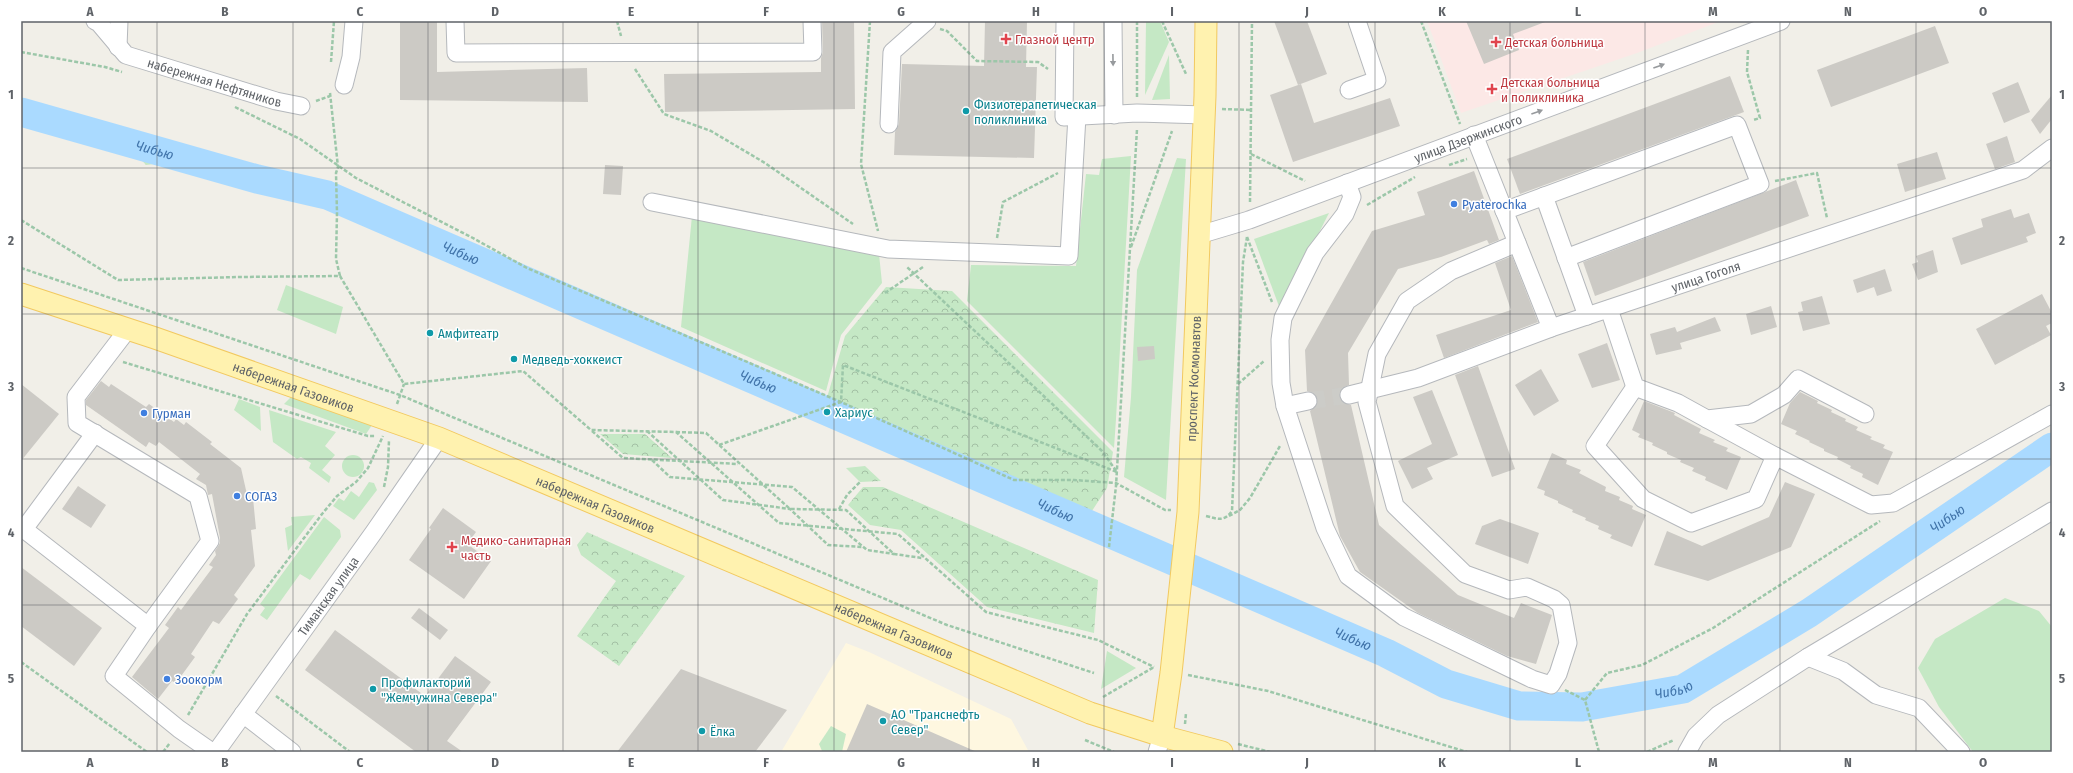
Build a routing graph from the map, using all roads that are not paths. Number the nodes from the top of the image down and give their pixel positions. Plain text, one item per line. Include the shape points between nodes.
1 (95, 21) edge
2 (119, 21) edge
3 (354, 21) edge
4 (455, 21) edge
5 (812, 21) edge
6 (927, 21) edge
7 (1066, 21) edge
8 (1113, 21) edge
9 (1206, 21) edge
10 (1357, 21) edge
11 (1781, 21) edge
12 (118, 46) junction
13 (337, 87) road end
14 (1349, 90) dead end
15 (301, 106) road end
16 (1114, 115) junction
17 (1205, 115) junction
18 (1077, 116) junction
19 (889, 124) dead end
20 (1474, 135) junction
21 (2052, 148) edge
22 (1347, 183) junction
23 (1544, 196) junction
24 (652, 202) dead end
25 (1504, 210) junction
26 (1199, 235) junction
27 (1516, 244) junction
28 (1566, 258) junction
29 (21, 294) edge
30 (1609, 309) junction
31 (1587, 316) junction
32 (1551, 328) junction
33 (128, 329) junction
34 (1635, 386) junction
35 (1370, 390) junction
36 (1349, 395) tunnel mouth
37 (1308, 401) tunnel mouth
38 (1285, 406) junction
39 (1865, 414) dead end
40 (2052, 414) edge
41 (1707, 419) junction
42 (95, 433) junction
43 (439, 438) junction
44 (1775, 456) junction
45 (2052, 511) edge
46 (22, 528) edge
47 (148, 626) junction
48 (1808, 657) junction
49 (243, 714) junction
50 (1159, 744) edge
51 (1229, 747) edge
52 (212, 752) edge
53 (216, 752) edge
54 (292, 752) edge
55 (1687, 752) edge
56 (1961, 752) edge

1 - 12 street, набережная Нефтяников
2 - 12 street
3 - 13 street via 351,57
4 - 5 street via 456,53 805,53 813,52
6 - 19 street via 892,52
7 - 18 street via 1064,117
8 -> 16 street
9 - 17 main road, проспект Космонавтов
10 - 14 street via 1377,80
20 -> 11 street, улица Дзержинского
12 - 15 street, набережная Нефтяников via 126,55 269,99
16 - 17 street
16 - 18 street
17 - 26 main road, проспект Космонавтов
18 - 24 street via 1069,256 888,249
20 - 22 street, улица Дзержинского
20 - 25 street
21 - 30 street, улица Гоголя via 2023,170
22 - 26 street, улица Дзержинского via 1248,228
22 - 38 street via 1352,197 1345,214 1315,253 1283,318 1281,384
23 - 25 street
23 - 28 street
23 - 28 street via 1737,125 1760,184
25 - 27 street
26 - 50 main road, проспект Космонавтов via 1195,522 1180,577 1177,673
27 - 32 street
27 - 35 street via 1451,271 1407,301 1377,354
28 - 31 street
29 - 33 main road, набережная Газовиков
30 - 31 street, улица Гоголя
30 - 34 street
31 - 32 street, улица Гоголя
32 - 35 street, улица Гоголя via 1418,378
33 - 42 street via 76,397 78,423
33 - 43 main road, набережная Газовиков via 387,429
34 - 41 street via 1678,403
34 - 44 street via 1595,446 1642,499 1691,523 1756,499
35 - 36 street, улица Гоголя
35 - 38 street via 1367,402 1395,506 1465,574 1509,590 1527,587 1554,599 1561,605 1568,643 1558,674 1551,685 1404,617 1348,576 1325,528
37 - 38 street
39 - 41 street via 1798,379 1784,395 1751,414
40 - 44 street via 1893,503 1871,505
41 - 44 street
42 - 46 street
42 - 47 street via 198,496 210,542
43 - 49 street, Тиманская улица
43 - 50 main road, набережная Газовиков
45 - 48 street
46 - 47 street
47 - 52 street via 114,676
48 - 55 street via 1718,715 1699,732
48 - 56 street via 1843,671 1876,695 1919,708
49 - 53 street, Тиманская улица
49 - 54 street
50 - 51 main road, набережная Газовиков

